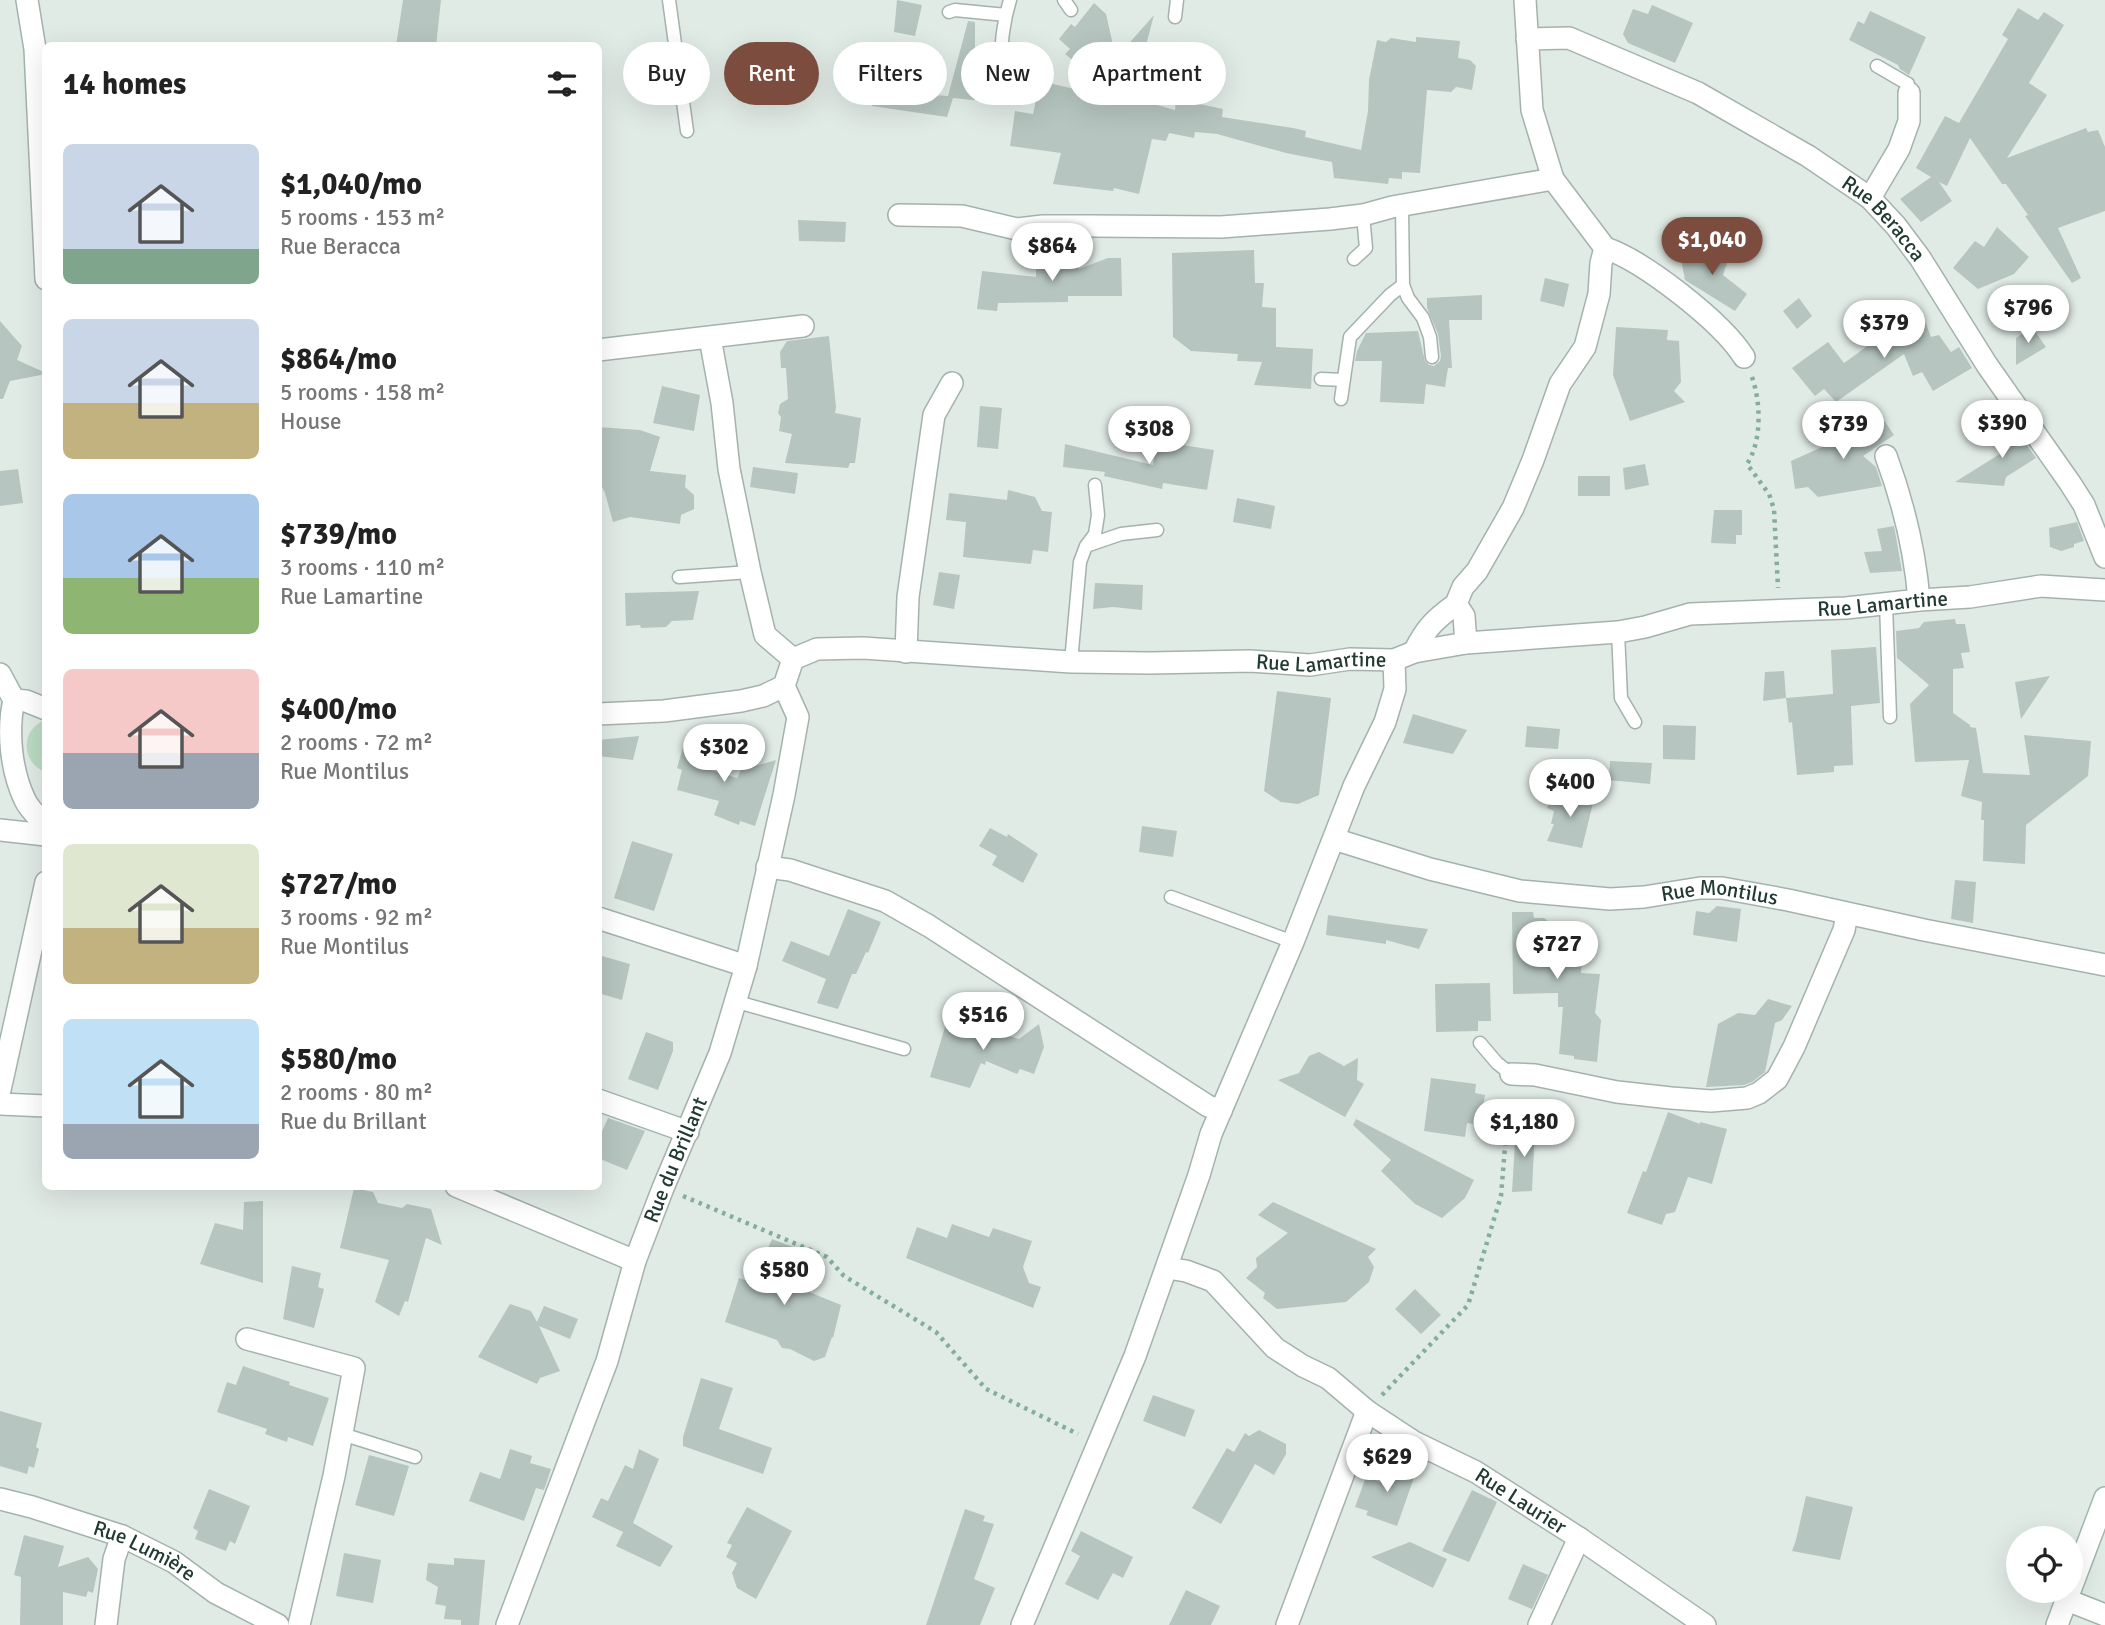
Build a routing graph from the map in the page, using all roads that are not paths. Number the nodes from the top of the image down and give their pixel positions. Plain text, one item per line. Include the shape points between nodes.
1 (27, 0) edge
2 (669, 0) edge
3 (1010, 0) edge
4 (1177, 0) edge
5 (1525, 0) edge
6 (949, 12) dead end
7 (1006, 15) junction
8 (1175, 17) dead end
9 (1527, 39) junction
10 (1001, 42) edge
11 (1877, 66) dead end
12 (1909, 93) joint
13 (687, 131) dead end
14 (1553, 179) junction
15 (42, 195) edge
16 (1870, 198) junction
17 (1402, 206) junction
18 (899, 215) dead end
19 (1363, 215) junction
20 (1605, 248) junction
21 (1354, 259) dead end
22 (1403, 285) junction
23 (803, 326) dead end
24 (710, 338) junction
25 (602, 350) edge
26 (1432, 357) dead end
27 (1744, 357) road end
28 (1321, 379) dead end
29 (1344, 380) junction
30 (952, 383) dead end
31 (1341, 399) dead end
32 (1886, 456) dead end
33 (1096, 485) dead end
34 (1157, 530) dead end
35 (1086, 546) junction
36 (2105, 556) edge
37 (750, 572) junction
38 (679, 577) dead end
39 (2105, 590) edge
40 (1919, 600) junction
41 (1456, 604) junction
42 (1886, 604) junction
43 (1618, 632) junction
44 (1466, 643) junction
45 (906, 652) junction
46 (1414, 652) junction
47 (793, 659) junction
48 (1394, 660) junction
49 (1071, 662) junction
50 (0, 674) edge
51 (784, 686) junction
52 (14, 700) junction
53 (42, 707) edge
54 (602, 714) edge
55 (1890, 717) dead end
56 (1635, 722) dead end
57 (42, 821) edge
58 (0, 830) edge
59 (42, 835) edge
60 (1334, 839) junction
61 (768, 867) junction
62 (1171, 897) dead end
63 (42, 900) edge
64 (1847, 914) junction
65 (602, 919) edge
66 (1293, 942) junction
67 (2105, 965) edge
68 (746, 966) junction
69 (734, 1001) junction
70 (1480, 1043) dead end
71 (904, 1049) dead end
72 (1511, 1074) joint
73 (0, 1090) edge
74 (602, 1101) edge
75 (0, 1104) edge
76 (42, 1106) edge
77 (1221, 1111) junction
78 (688, 1132) junction
79 (466, 1190) edge
80 (635, 1261) junction
81 (1167, 1268) junction
82 (247, 1339) dead end
83 (1367, 1411) junction
84 (342, 1434) junction
85 (415, 1457) dead end
86 (2105, 1498) edge
87 (0, 1499) edge
88 (122, 1536) junction
89 (1579, 1538) junction
90 (2083, 1557) edge
91 (2066, 1603) edge
92 (2075, 1603) edge
93 (2105, 1615) edge
94 (106, 1625) edge
95 (278, 1625) edge
96 (299, 1625) edge
97 (506, 1625) edge
98 (1022, 1625) edge
99 (1287, 1625) edge
100 (1539, 1625) edge
101 (1705, 1625) edge
102 (2057, 1625) edge

1 - 15 street via 35,49
2 - 13 lane
3 - 7 lane
4 - 8 lane
5 - 9 street
6 - 7 lane
7 - 10 lane
9 - 14 street via 1532,110
9 - 16 street, Rue Beracca via 1569,38 1698,93 1808,156
11 - 12 lane via 1908,84
12 - 16 street via 1906,131
14 - 17 street
14 - 20 street
16 - 36 street, Rue Beracca via 1920,258 1987,365 2070,483
17 - 19 street
17 - 22 lane
18 - 19 street via 962,216 1017,229 1221,227
19 - 21 lane via 1366,248
20 - 27 street via 1619,252 1673,289 1730,337
20 - 41 street via 1585,347 1560,384 1513,508
22 - 26 lane via 1423,318
22 - 29 lane via 1350,337
23 - 24 street
24 - 25 street
24 - 37 street
28 - 29 lane
29 - 31 lane
30 - 45 street via 934,415 908,597
32 - 40 street via 1915,561
33 - 35 lane via 1097,524
34 - 35 lane via 1121,534
35 - 49 lane via 1080,562
37 - 38 lane
37 - 47 street via 765,635
39 - 40 street, Rue Lamartine via 2042,586
40 - 42 street, Rue Lamartine
41 - 44 street via 1464,616
41 - 46 street via 1425,632
42 - 43 street, Rue Lamartine via 1690,614
42 - 55 lane
43 - 44 street, Rue Lamartine
43 - 56 lane via 1621,698
44 - 46 street, Rue Lamartine
45 - 47 street, Rue Lamartine via 817,649
45 - 49 street, Rue Lamartine
46 - 48 street, Rue Lamartine
47 - 51 street
48 - 49 street, Rue Lamartine via 1350,659 1310,665
48 - 60 street via 1395,689 1388,711
50 - 52 street
51 - 54 street via 741,701
51 - 61 street, Rue du Brillant via 799,717
52 - 53 street
52 - 57 street via 13,757 26,802
58 - 59 street
60 - 64 street, Rue Montilus via 1520,891 1610,899 1722,888
60 - 66 street
61 - 68 street, Rue du Brillant
61 - 77 street via 885,901
62 - 66 lane
63 - 73 street
64 - 67 street, Rue Montilus
64 - 72 street via 1794,1047 1777,1079 1759,1093 1711,1101
65 - 68 street
66 - 77 street
68 - 69 street, Rue du Brillant
69 - 71 lane
69 - 78 street, Rue du Brillant via 720,1053
70 - 72 lane
74 - 78 street
75 - 76 street
77 - 81 street
78 - 80 street, Rue du Brillant
79 - 80 street
80 - 97 street, Rue du Brillant via 607,1361
81 - 83 street, Rue Laurier via 1213,1281 1275,1348 1328,1378
81 - 98 street
82 - 84 street via 354,1368
83 - 89 street, Rue Laurier via 1414,1442 1476,1472
83 - 99 street
84 - 85 lane
84 - 96 street
86 - 90 street
87 - 88 street, Rue Lumière
88 - 94 street via 114,1559
88 - 95 street, Rue Lumière
89 - 100 street
89 - 101 street, Rue Laurier
91 - 102 street
92 - 93 street

